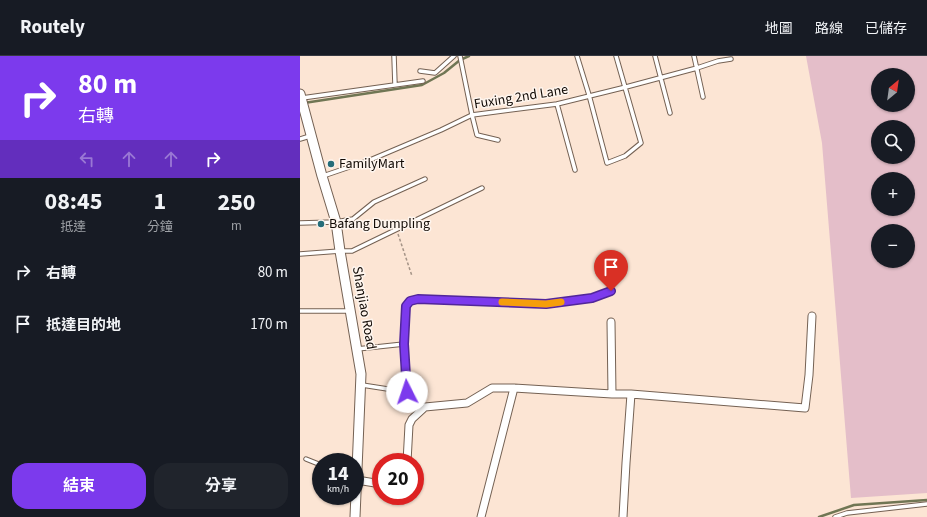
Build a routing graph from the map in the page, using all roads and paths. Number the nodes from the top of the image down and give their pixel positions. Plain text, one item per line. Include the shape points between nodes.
1 (394, 56) edge
2 (454, 56) edge
3 (460, 56) edge
4 (577, 56) edge
5 (616, 56) edge
6 (655, 56) edge
7 (694, 56) edge
8 (716, 56) edge
9 (731, 59) dead end
10 (718, 62) junction
11 (697, 68) junction
12 (420, 71) dead end
13 (661, 78) junction
14 (423, 81) dead end
15 (395, 85) junction
16 (626, 88) junction
17 (301, 96) edge
18 (589, 96) junction
19 (703, 97) dead end
20 (557, 104) junction
21 (670, 113) dead end
22 (472, 115) junction
23 (312, 136) junction
24 (300, 139) edge
25 (498, 140) dead end
26 (574, 170) dead end
27 (322, 176) junction
28 (426, 179) dead end
29 (482, 188) dead end
30 (336, 222) junction
31 (300, 223) edge
32 (396, 230) junction
33 (340, 251) junction
34 (300, 254) edge
35 (412, 276) dead end
36 (611, 291) dead end
37 (300, 311) edge
38 (350, 311) junction
39 (812, 316) dead end
40 (611, 322) dead end
41 (404, 344) junction
42 (357, 349) junction
43 (361, 385) junction
44 (514, 388) junction
45 (612, 394) junction
46 (631, 394) junction
47 (357, 453) edge
48 (407, 453) edge
49 (306, 459) dead end
50 (312, 461) edge
51 (927, 504) edge
52 (355, 505) edge
53 (355, 517) edge
54 (481, 517) edge
55 (623, 517) edge
56 (835, 517) edge

1 - 15 lane
2 - 12 lane via 435,73
3 - 22 lane
4 - 18 lane
5 - 16 lane
6 - 13 lane
7 - 11 lane
8 - 10 lane
9 - 10 lane, Fuxing 2nd Lane
10 - 11 lane, Fuxing 2nd Lane
11 - 13 lane, Fuxing 2nd Lane
11 - 19 lane
13 - 16 lane, Fuxing 2nd Lane
13 - 21 lane
14 - 15 lane
15 - 17 lane
16 - 18 lane, Fuxing 2nd Lane
16 - 18 lane via 641,143 625,156 607,163
17 - 23 main road, Shanjiao Road
18 - 20 lane, Fuxing 2nd Lane
20 - 22 lane, Fuxing 2nd Lane
20 - 26 lane
22 - 25 lane via 477,135
22 - 27 lane, Fuxing 2nd Lane via 370,160
23 - 24 lane
23 - 27 main road, Shanjiao Road
27 - 30 main road, Shanjiao Road
28 - 30 lane via 374,202 353,219
29 - 32 lane
30 - 31 lane
30 - 33 main road, Shanjiao Road
32 - 33 lane via 352,252
32 - 35 path
33 - 34 lane
33 - 38 main road, Shanjiao Road
36 - 41 lane via 592,298 546,304 418,299 410,301 406,306
37 - 38 lane
38 - 42 main road, Shanjiao Road
39 - 46 street via 805,408
40 - 45 street
41 - 42 lane
41 - 43 lane via 407,392
42 - 43 main road, Shanjiao Road
43 - 47 main road, Shanjiao Road
44 - 45 street
44 - 48 street via 492,388 467,403 425,407 409,425
44 - 54 street
45 - 46 street
46 - 55 street
49 - 50 lane
51 - 56 lane via 847,513
52 - 53 main road, Shanjiao Road

